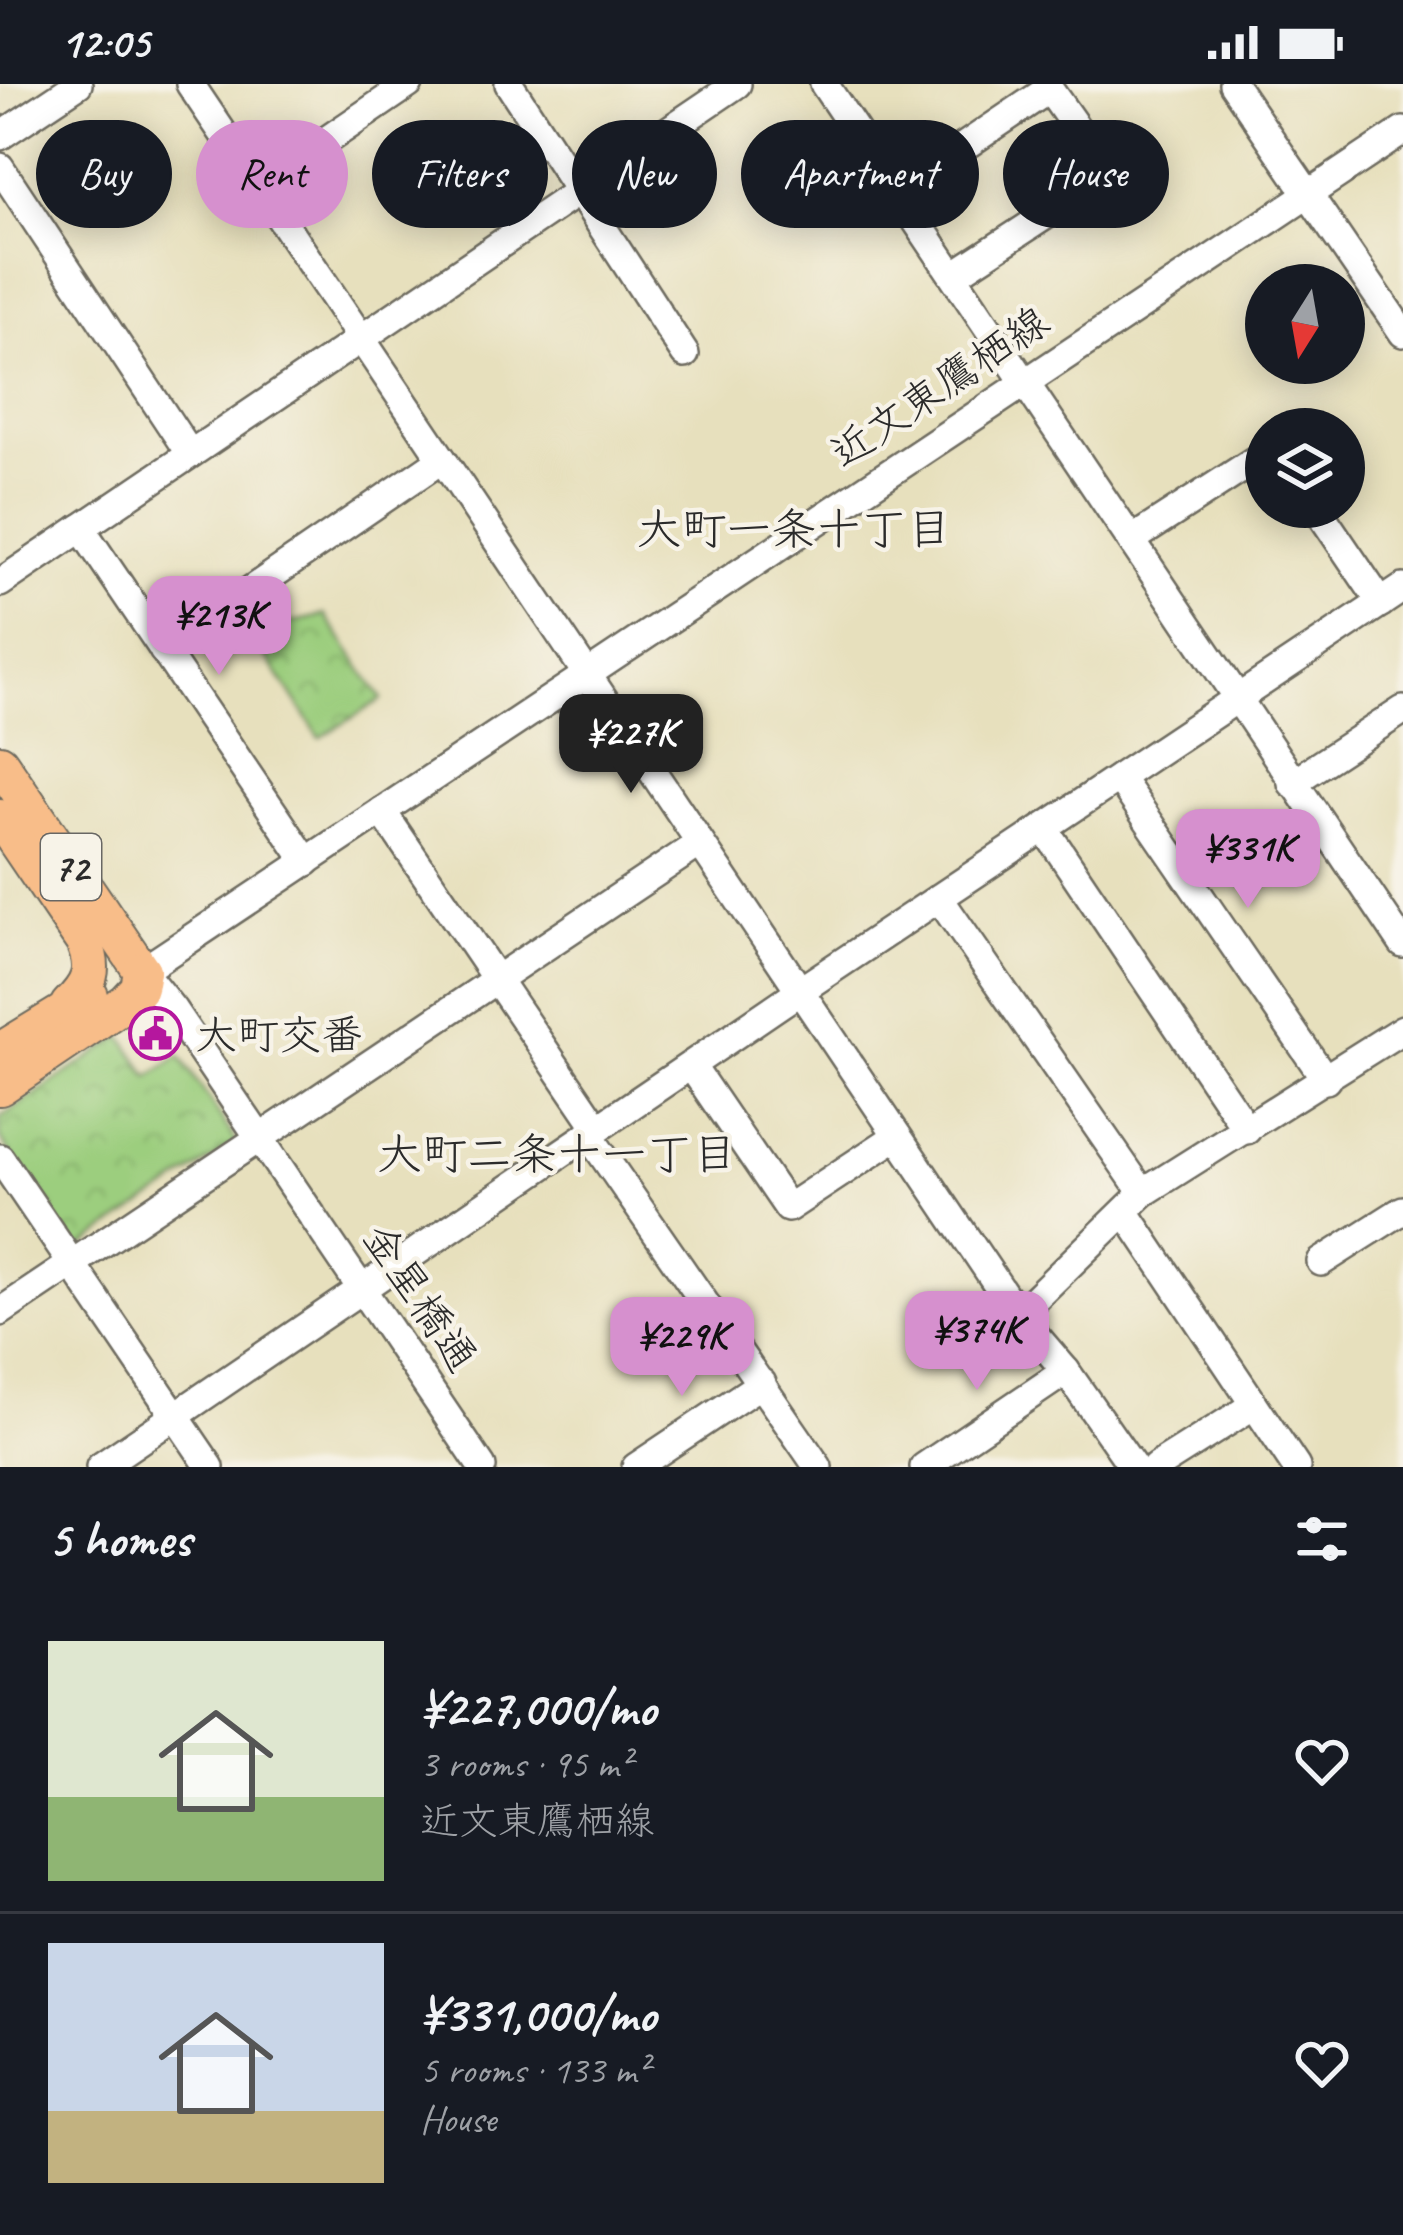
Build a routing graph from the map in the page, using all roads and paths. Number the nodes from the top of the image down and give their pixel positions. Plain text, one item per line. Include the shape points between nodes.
1 (78, 84) edge
2 (190, 84) edge
3 (409, 84) edge
4 (509, 84) edge
5 (736, 84) edge
6 (824, 84) edge
7 (1233, 84) edge
8 (214, 120) edge
9 (683, 120) edge
10 (849, 120) edge
11 (348, 126) edge
12 (1403, 131) edge
13 (0, 136) edge
14 (979, 136) edge
15 (0, 167) edge
16 (572, 180) edge
17 (1308, 194) junction
18 (572, 196) edge
19 (287, 228) edge
20 (603, 228) edge
21 (923, 228) edge
22 (954, 275) junction
23 (1403, 333) edge
24 (362, 338) junction
25 (685, 354) dead end
26 (1025, 382) junction
27 (190, 454) junction
28 (442, 459) junction
29 (1245, 467) edge
30 (81, 528) junction
31 (1334, 528) edge
32 (1133, 539) junction
33 (0, 583) edge
34 (1392, 595) edge
35 (163, 650) junction
36 (588, 673) junction
37 (1237, 700) junction
38 (1403, 710) edge
39 (0, 763) edge
40 (1119, 778) junction
41 (1292, 783) junction
42 (382, 812) junction
43 (0, 818) edge
44 (1043, 828) junction
45 (700, 843) junction
46 (307, 862) junction
47 (939, 898) junction
48 (84, 942) junction
49 (1403, 944) edge
50 (142, 971) junction
51 (498, 979) junction
52 (801, 990) junction
53 (69, 1005) junction
54 (1403, 1029) edge
55 (0, 1052) edge
56 (692, 1066) junction
57 (1326, 1080) junction
58 (0, 1087) edge
59 (1247, 1130) junction
60 (592, 1131) junction
61 (897, 1136) junction
62 (260, 1140) junction
63 (0, 1158) edge
64 (1134, 1203) junction
65 (1403, 1210) edge
66 (74, 1262) junction
67 (1321, 1262) dead end
68 (362, 1291) junction
69 (0, 1312) edge
70 (1018, 1315) junction
71 (1066, 1371) junction
72 (762, 1383) junction
73 (1254, 1405) junction
74 (176, 1415) junction
75 (468, 1462) edge
76 (100, 1467) edge
77 (209, 1467) edge
78 (636, 1467) edge
79 (818, 1467) edge
80 (924, 1467) edge
81 (1132, 1467) edge
82 (1156, 1467) edge
83 (1296, 1467) edge

1 - 13 street
2 - 8 street
3 - 11 street
4 - 16 street
5 - 9 street
6 - 10 street
7 - 17 street
12 - 17 street, 近文東鷹栖線
14 - 22 street via 1049,89 1109,174
15 - 27 street
17 - 23 street
17 - 26 street, 近文東鷹栖線
18 - 24 street
19 - 24 street
20 - 25 street
21 - 22 street
22 - 26 street
24 - 27 street
24 - 28 street
26 - 32 street
26 - 36 street, 近文東鷹栖線
27 - 30 street
28 - 35 street
28 - 36 street
29 - 32 street
30 - 33 street
30 - 35 street
31 - 34 street
32 - 37 street
34 - 37 street
35 - 46 street
36 - 42 street, 近文東鷹栖線
36 - 45 street
37 - 40 street
37 - 41 street
38 - 41 street
39 - 50 main road, 金星橋通 / 72
40 - 44 street
40 - 57 street
41 - 49 street
42 - 46 street, 近文東鷹栖線
42 - 51 street
43 - 48 main road, 72
44 - 47 street
44 - 59 street
45 - 51 street
45 - 52 street
46 - 50 street, 近文東鷹栖線
47 - 52 street
47 - 64 street
48 - 50 main road, 72
48 - 53 main road, 72 via 92,962 88,986
50 - 53 main road
50 - 58 main road, 近文東鷹栖線 via 126,1002
50 - 62 street, 金星橋通
51 - 60 street
51 - 62 street
52 - 56 street
52 - 61 street
53 - 55 main road
54 - 57 street
56 - 60 street
56 - 61 street via 788,1208
57 - 59 street
59 - 64 street
60 - 68 street
60 - 72 street
61 - 70 street
62 - 66 street
62 - 68 street, 金星橋通
63 - 66 street
64 - 70 street
64 - 73 street
65 - 67 street
66 - 69 street
66 - 74 street
68 - 74 street
68 - 75 street, 金星橋通
70 - 71 street
71 - 80 street
71 - 81 street
72 - 78 street
72 - 79 street
73 - 82 street
73 - 83 street
74 - 76 street
74 - 77 street

